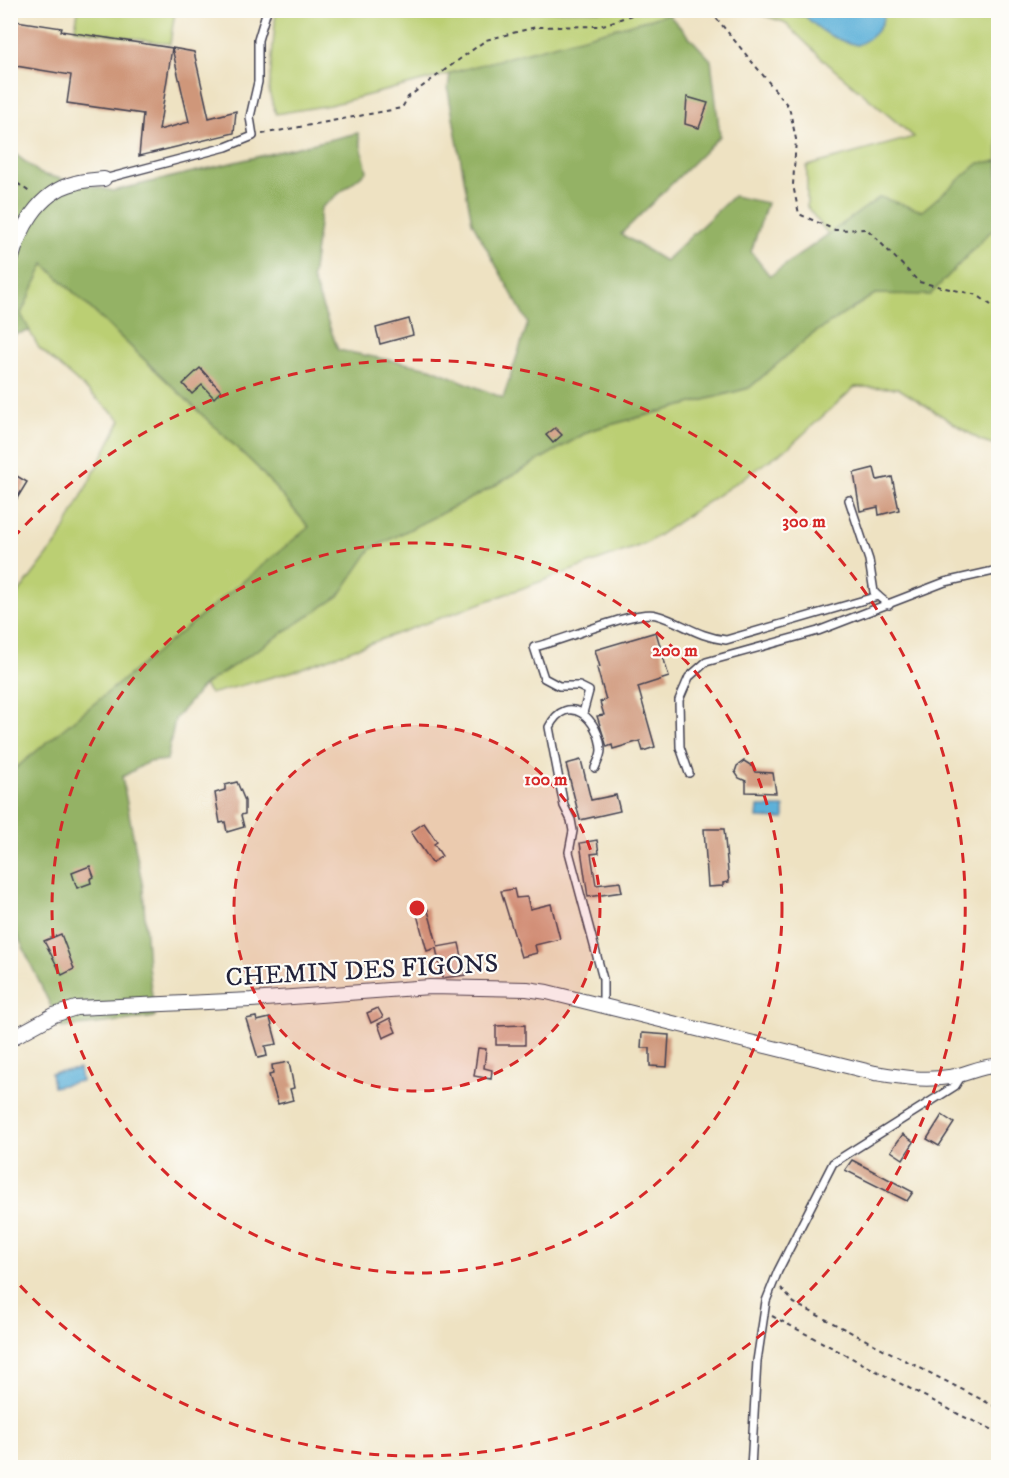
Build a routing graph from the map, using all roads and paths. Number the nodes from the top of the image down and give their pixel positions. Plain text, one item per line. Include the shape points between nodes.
1 (267, 10) edge
2 (646, 10) edge
3 (692, 10) edge
4 (253, 136) junction
5 (10, 178) edge
6 (104, 179) joint
7 (41, 204) junction
8 (10, 265) edge
9 (999, 310) edge
10 (849, 500) dead end
11 (999, 570) edge
12 (878, 596) junction
13 (889, 605) junction
14 (583, 712) junction
15 (595, 768) dead end
16 (689, 773) dead end
17 (603, 1005) junction
18 (10, 1039) edge
19 (999, 1066) edge
20 (964, 1073) junction
21 (776, 1277) junction
22 (764, 1313) junction
23 (999, 1408) edge
24 (999, 1432) edge
25 (751, 1467) edge

1 - 4 lane via 258,40 258,82 250,117
2 - 4 path via 600,26 536,27 486,40 408,97 402,108
3 - 9 path via 712,13 789,107 796,139 793,184 799,214 835,230 867,229 920,282 977,295
4 - 6 lane via 226,147
5 - 7 path via 24,185
6 - 7 street via 75,183 56,191
7 - 8 street via 20,233
10 - 12 lane
11 - 13 lane via 945,582
12 - 13 lane
12 - 14 lane via 726,640 706,638 654,614 635,616 534,647 544,678 559,686 579,686 589,691
13 - 16 lane via 818,631 706,662 689,677 679,700 680,747
14 - 15 lane via 593,723 601,751
14 - 17 lane via 568,709 555,715 549,727 564,806 573,831 569,852 603,979
17 - 18 street, CHEMIN DES FIGONS via 526,989 430,987 76,1008 54,1015
17 - 20 street, CHEMIN DES FIGONS via 875,1072 918,1080
19 - 20 street, CHEMIN DES FIGONS
20 - 21 lane via 955,1086 833,1163
21 - 22 lane
21 - 23 path via 782,1291 794,1303
22 - 24 path
22 - 25 lane

